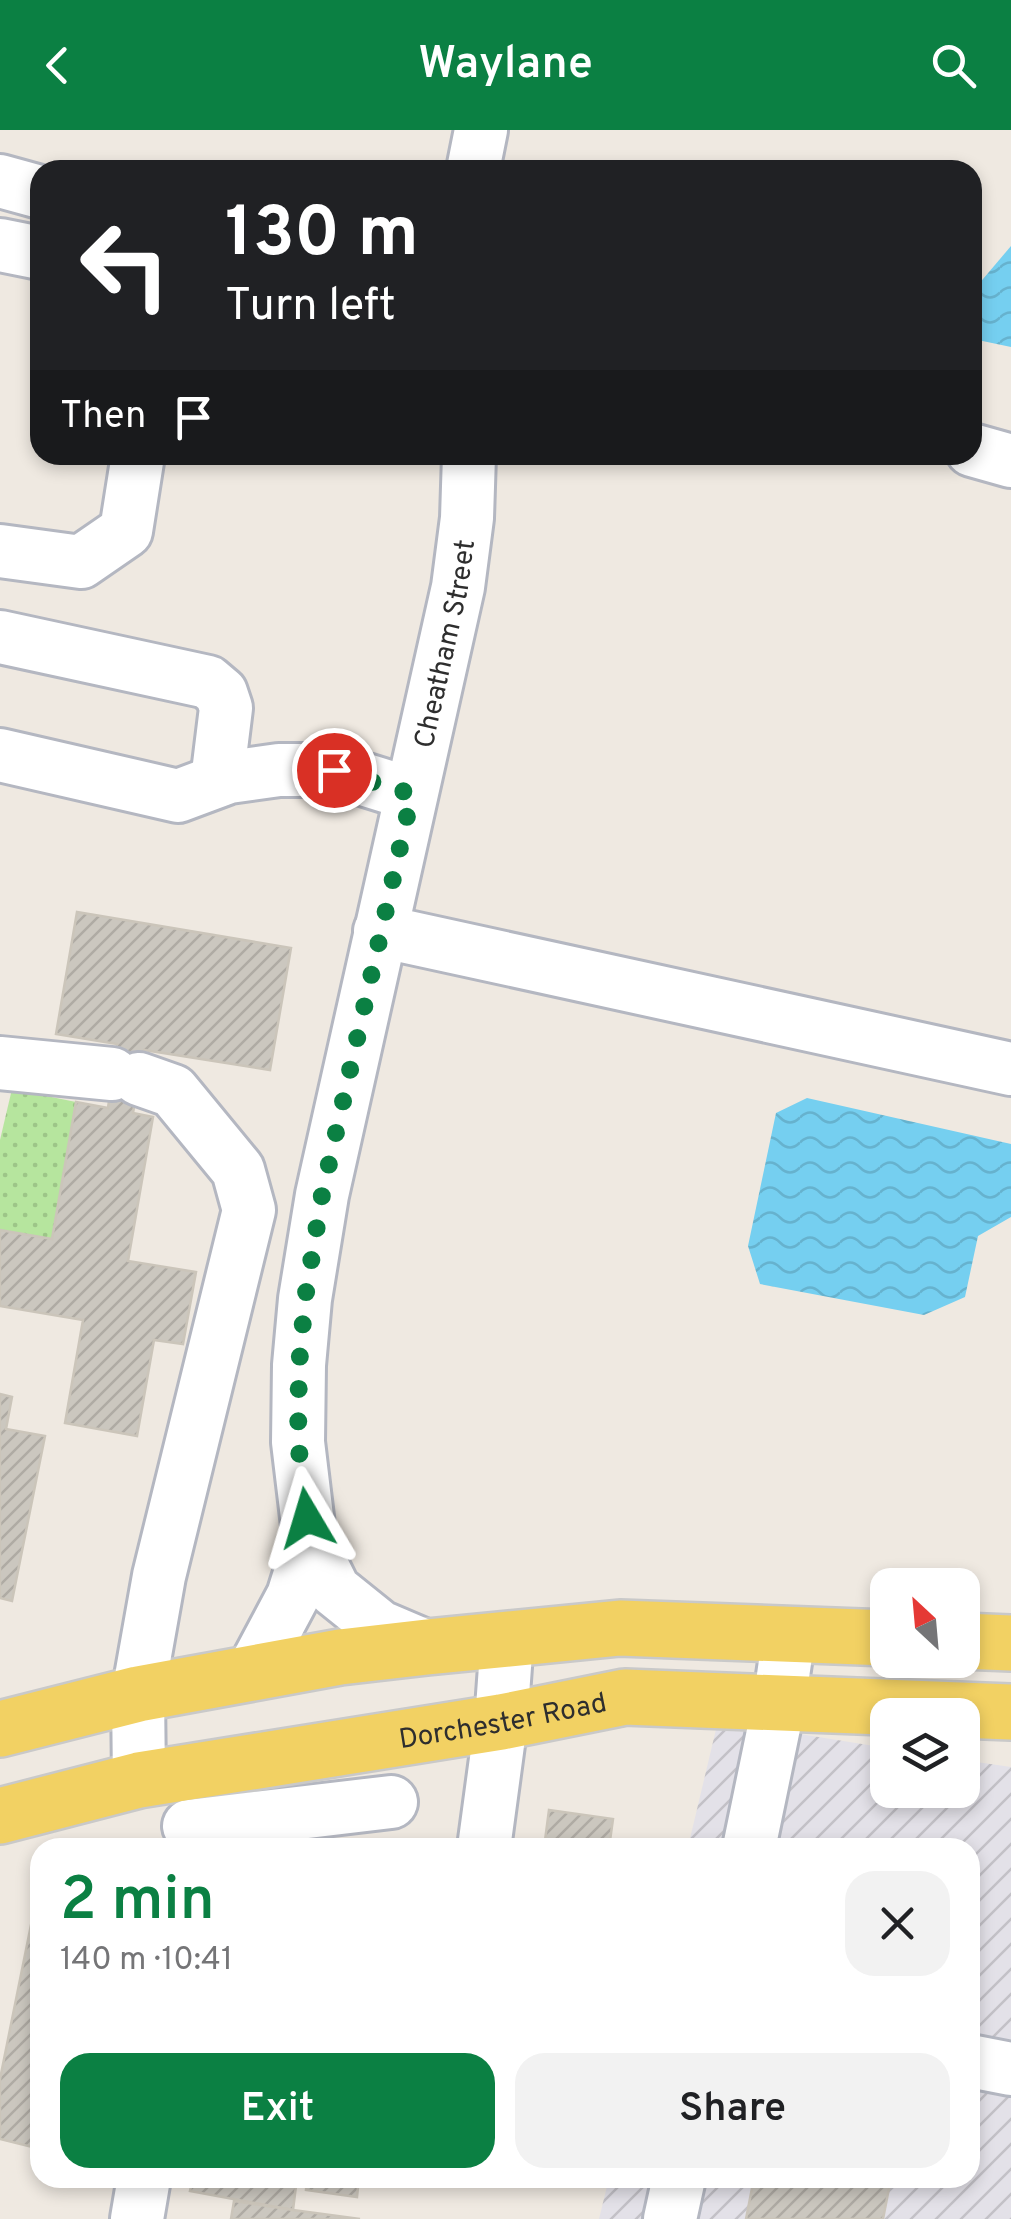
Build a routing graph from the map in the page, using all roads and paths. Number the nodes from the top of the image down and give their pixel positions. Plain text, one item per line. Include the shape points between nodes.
1 (481, 130) edge
2 (475, 160) edge
3 (0, 181) edge
4 (30, 189) edge
5 (0, 245) edge
6 (30, 251) edge
7 (982, 453) edge
8 (1011, 461) edge
9 (136, 465) edge
10 (469, 465) edge
11 (0, 551) edge
12 (0, 636) edge
13 (0, 755) edge
14 (217, 781) junction
15 (412, 794) junction
16 (380, 932) junction
17 (0, 1063) edge
18 (1011, 1068) edge
19 (310, 1542) junction
20 (790, 1635) junction
21 (870, 1637) edge
22 (507, 1639) junction
23 (980, 1642) edge
24 (1011, 1643) edge
25 (427, 1647) junction
26 (252, 1673) junction
27 (138, 1694) junction
28 (780, 1703) junction
29 (1011, 1712) edge
30 (500, 1722) junction
31 (0, 1728) edge
32 (161, 1776) junction
33 (391, 1802) dead end
34 (0, 1816) edge
35 (190, 1837) edge
36 (485, 1838) edge
37 (751, 1838) edge
38 (980, 2063) edge
39 (1011, 2068) edge
40 (142, 2188) edge
41 (677, 2188) edge
42 (137, 2219) edge
43 (670, 2219) edge

1 - 2 street
3 - 4 street
5 - 6 street
7 - 8 street
9 - 11 street via 126,531 81,562
10 - 15 street, Cheatham Street via 458,587
12 - 14 street via 208,682 226,708
13 - 14 street via 178,796
14 - 15 street via 280,770 334,770
15 - 16 street, Cheatham Street
16 - 18 street
16 - 19 street, Cheatham Street via 305,1299 298,1442
17 - 27 street via 126,1076 173,1091 238,1170 249,1210 159,1576
19 - 25 street, Cheatham Street via 334,1590 380,1626
19 - 26 street, Cheatham Street via 292,1596
20 - 21 main road
20 - 22 main road via 620,1628
20 - 28 street
22 - 25 main road
22 - 30 street
23 - 24 main road
25 - 26 main road
26 - 27 main road
27 - 31 main road
27 - 32 street
28 - 29 main road, Dorchester Road
28 - 30 main road, Dorchester Road via 625,1697
28 - 37 street
30 - 32 main road, Dorchester Road
30 - 36 street
32 - 34 main road, Dorchester Road
32 - 35 street
33 - 35 street
38 - 39 street
40 - 42 street
41 - 43 street

